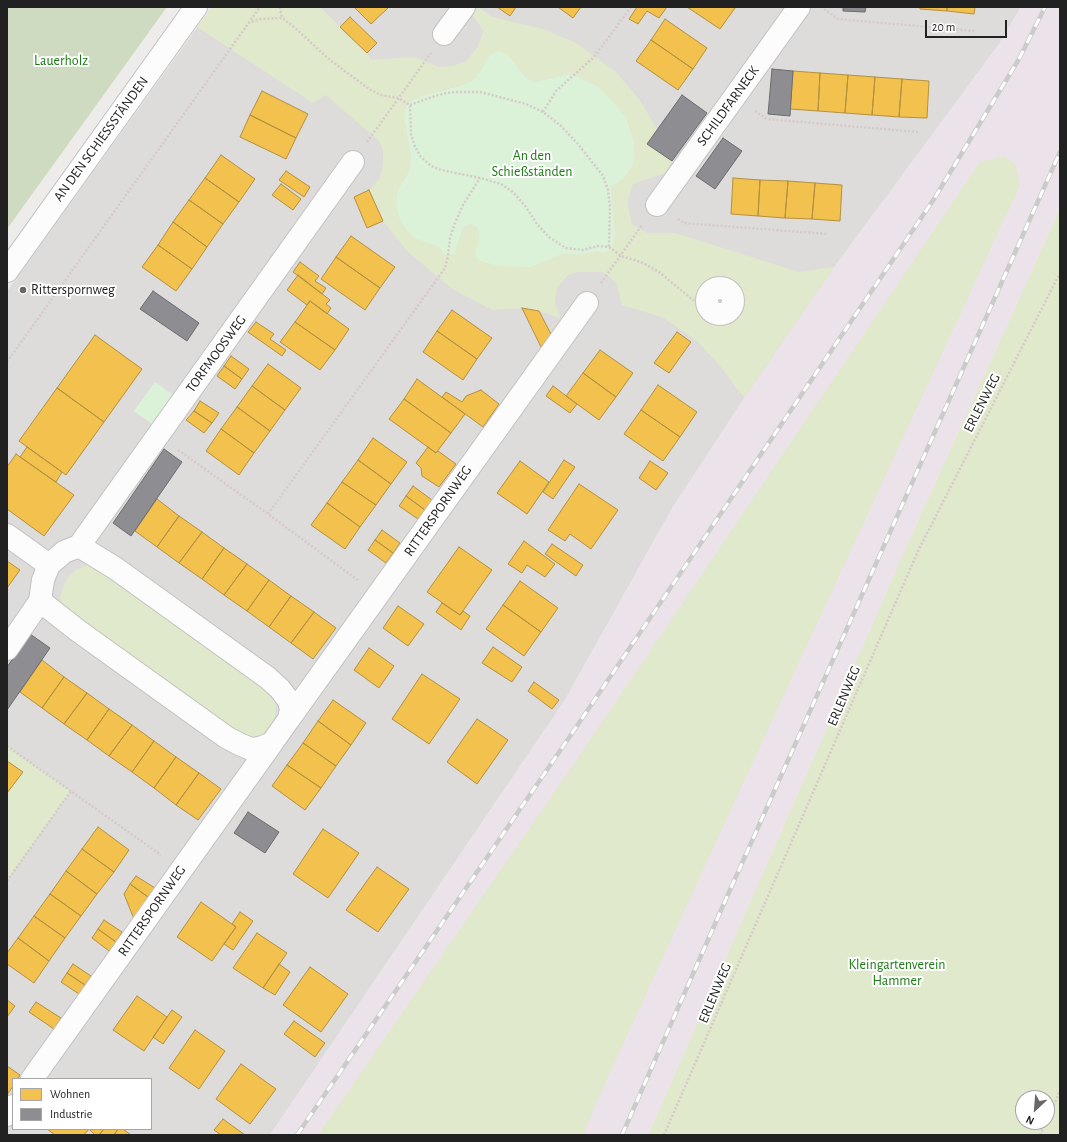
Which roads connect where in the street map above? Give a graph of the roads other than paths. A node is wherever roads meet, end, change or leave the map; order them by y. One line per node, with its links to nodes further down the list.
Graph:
1 (196, 7): 7 (street, AN DEN SCHIESSSTÄNDEN)
2 (464, 7): 4 (street)
3 (798, 7): 6 (street, SCHILDFARNECK)
4 (444, 34)
5 (353, 162): 10 (street, TORFMOOSWEG)
6 (657, 205)
7 (7, 271)
8 (587, 303): 14 (street, RITTERSPORNWEG)
9 (7, 535): 11 (street)
10 (79, 546): 11 (street); 14 (street)
11 (49, 565): 12 (street)
12 (40, 601): 13 (street); 15 (street)
13 (7, 648)
14 (289, 719): 15 (street, RITTERSPORNWEG)
15 (272, 742): 16 (street, RITTERSPORNWEG)
16 (33, 1078)

